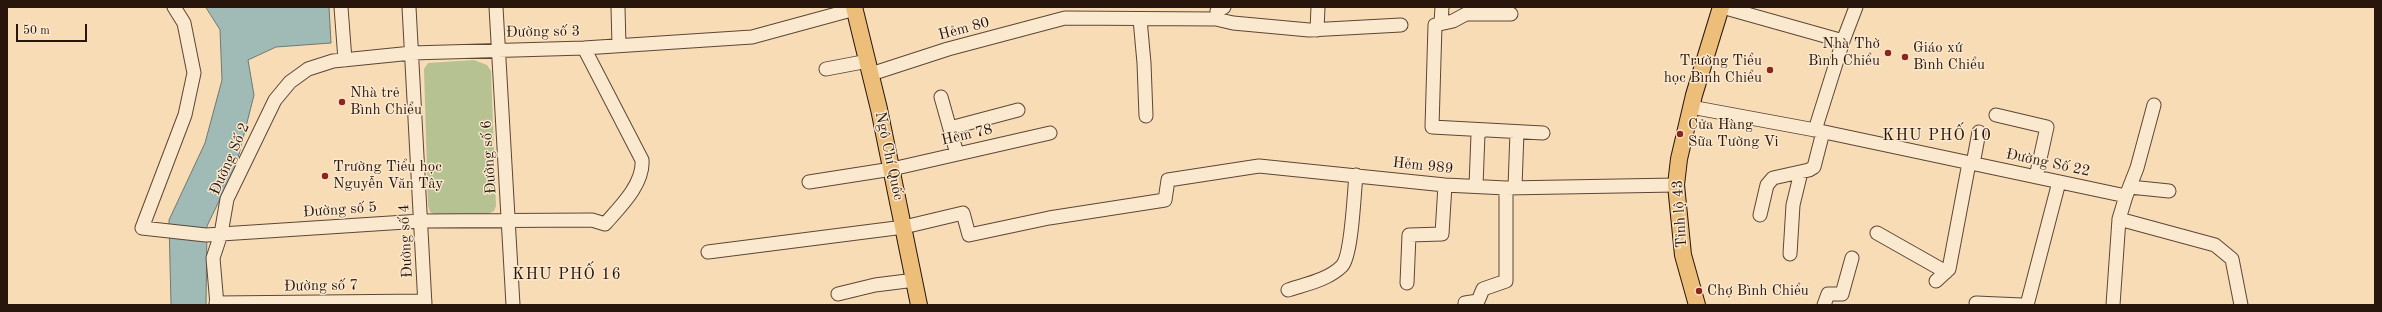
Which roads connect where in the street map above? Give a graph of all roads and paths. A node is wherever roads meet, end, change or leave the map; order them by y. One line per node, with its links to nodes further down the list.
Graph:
1 (174, 7): 58 (street, Đường số 5)
2 (341, 7): 22 (street)
3 (409, 7): 21 (street, Đường số 4)
4 (496, 7): 20 (street, Đường số 6)
5 (618, 7): 18 (street)
6 (1318, 7): 16 (street)
7 (1442, 7): 14 (street)
8 (1721, 7): 17 (street); 27 (main road, Tỉnh lộ 43)
9 (1856, 7): 17 (street)
10 (855, 8): 18 (street, Đường số 3); 23 (main road, Ngô Chí Quốc)
11 (1218, 11): 13 (street, Hẻm 80); 16 (street, Hẻm 80)
12 (1510, 14): 14 (street)
13 (1140, 19): 23 (street, Hẻm 80); 30 (street)
14 (1441, 23): 32 (street)
15 (1401, 25): 16 (street, Hẻm 80)
16 (1316, 30)
17 (1843, 41): 33 (street)
18 (619, 46): 19 (street, Đường số 3)
19 (584, 48): 20 (street, Đường số 3); 53 (street, Đường số 5)
20 (497, 49): 21 (street, Đường số 3); 53 (street, Đường số 6)
21 (412, 53): 22 (street, Đường số 3); 55 (street, Đường số 4)
22 (339, 61): 58 (street, Đường Số 2)
23 (869, 67): 24 (street, Hẻm 80); 40 (main road, Ngô Chí Quốc)
24 (826, 69)
25 (941, 97): 31 (street)
26 (2154, 105): 51 (street)
27 (1691, 108): 33 (street, Đường Số 22); 47 (main road, Tỉnh lộ 43)
28 (1018, 110): 31 (street)
29 (1996, 115): 43 (street)
30 (1146, 116)
31 (950, 128): 38 (street)
32 (1482, 131): 34 (street); 48 (street)
33 (1819, 131): 39 (street, Đường Số 22); 41 (street)
34 (1516, 132): 37 (street); 49 (street)
35 (1979, 132): 39 (street)
36 (1050, 133): 38 (street, Hẻm 78)
37 (1543, 133)
38 (957, 154): 40 (street, Hẻm 78)
39 (1971, 163): 43 (street, Đường Số 22); 57 (street)
40 (892, 169): 44 (street, Hẻm 78); 56 (main road, Ngô Chí Quốc)
41 (1802, 172): 52 (street); 60 (street)
42 (1356, 175): 46 (street, Hẻm 989); 56 (street, Hẻm 989); 64 (street)
43 (2036, 177): 45 (street, Đường Số 22)
44 (809, 182)
45 (2059, 182): 51 (street, Đường Số 22); 75 (street)
46 (1445, 185): 48 (street, Hẻm 989); 63 (street)
47 (1676, 185): 49 (street, Hẻm 989); 72 (main road, Tỉnh lộ 43)
48 (1476, 186): 49 (street, Hẻm 989)
49 (1510, 188): 71 (street)
50 (2169, 191): 51 (street, Đường Số 22)
51 (2128, 192): 54 (street)
52 (1760, 215)
53 (509, 219): 55 (street, Đường số 5); 69 (street, Đường số 6)
54 (2119, 219): 76 (street); 77 (street)
55 (421, 221): 58 (street, Đường số 5); 66 (street, Đường số 4)
56 (904, 227): 59 (street); 62 (main road, Ngô Chí Quốc)
57 (1877, 233)
58 (221, 234): 68 (street, Đường Số 2)
59 (708, 252)
60 (1790, 254)
61 (1852, 258): 73 (street)
62 (915, 280): 65 (street); 70 (main road, Ngô Chí Quốc)
63 (1407, 283)
64 (1288, 290)
65 (838, 294)
66 (425, 303): 68 (street, Đường số 7)
67 (1976, 303): 74 (street)
68 (216, 304)
69 (513, 305)
70 (919, 305)
71 (1465, 305)
72 (1697, 305)
73 (1824, 305)
74 (2022, 305)
75 (2027, 305)
76 (2113, 305)
77 (2241, 305)

